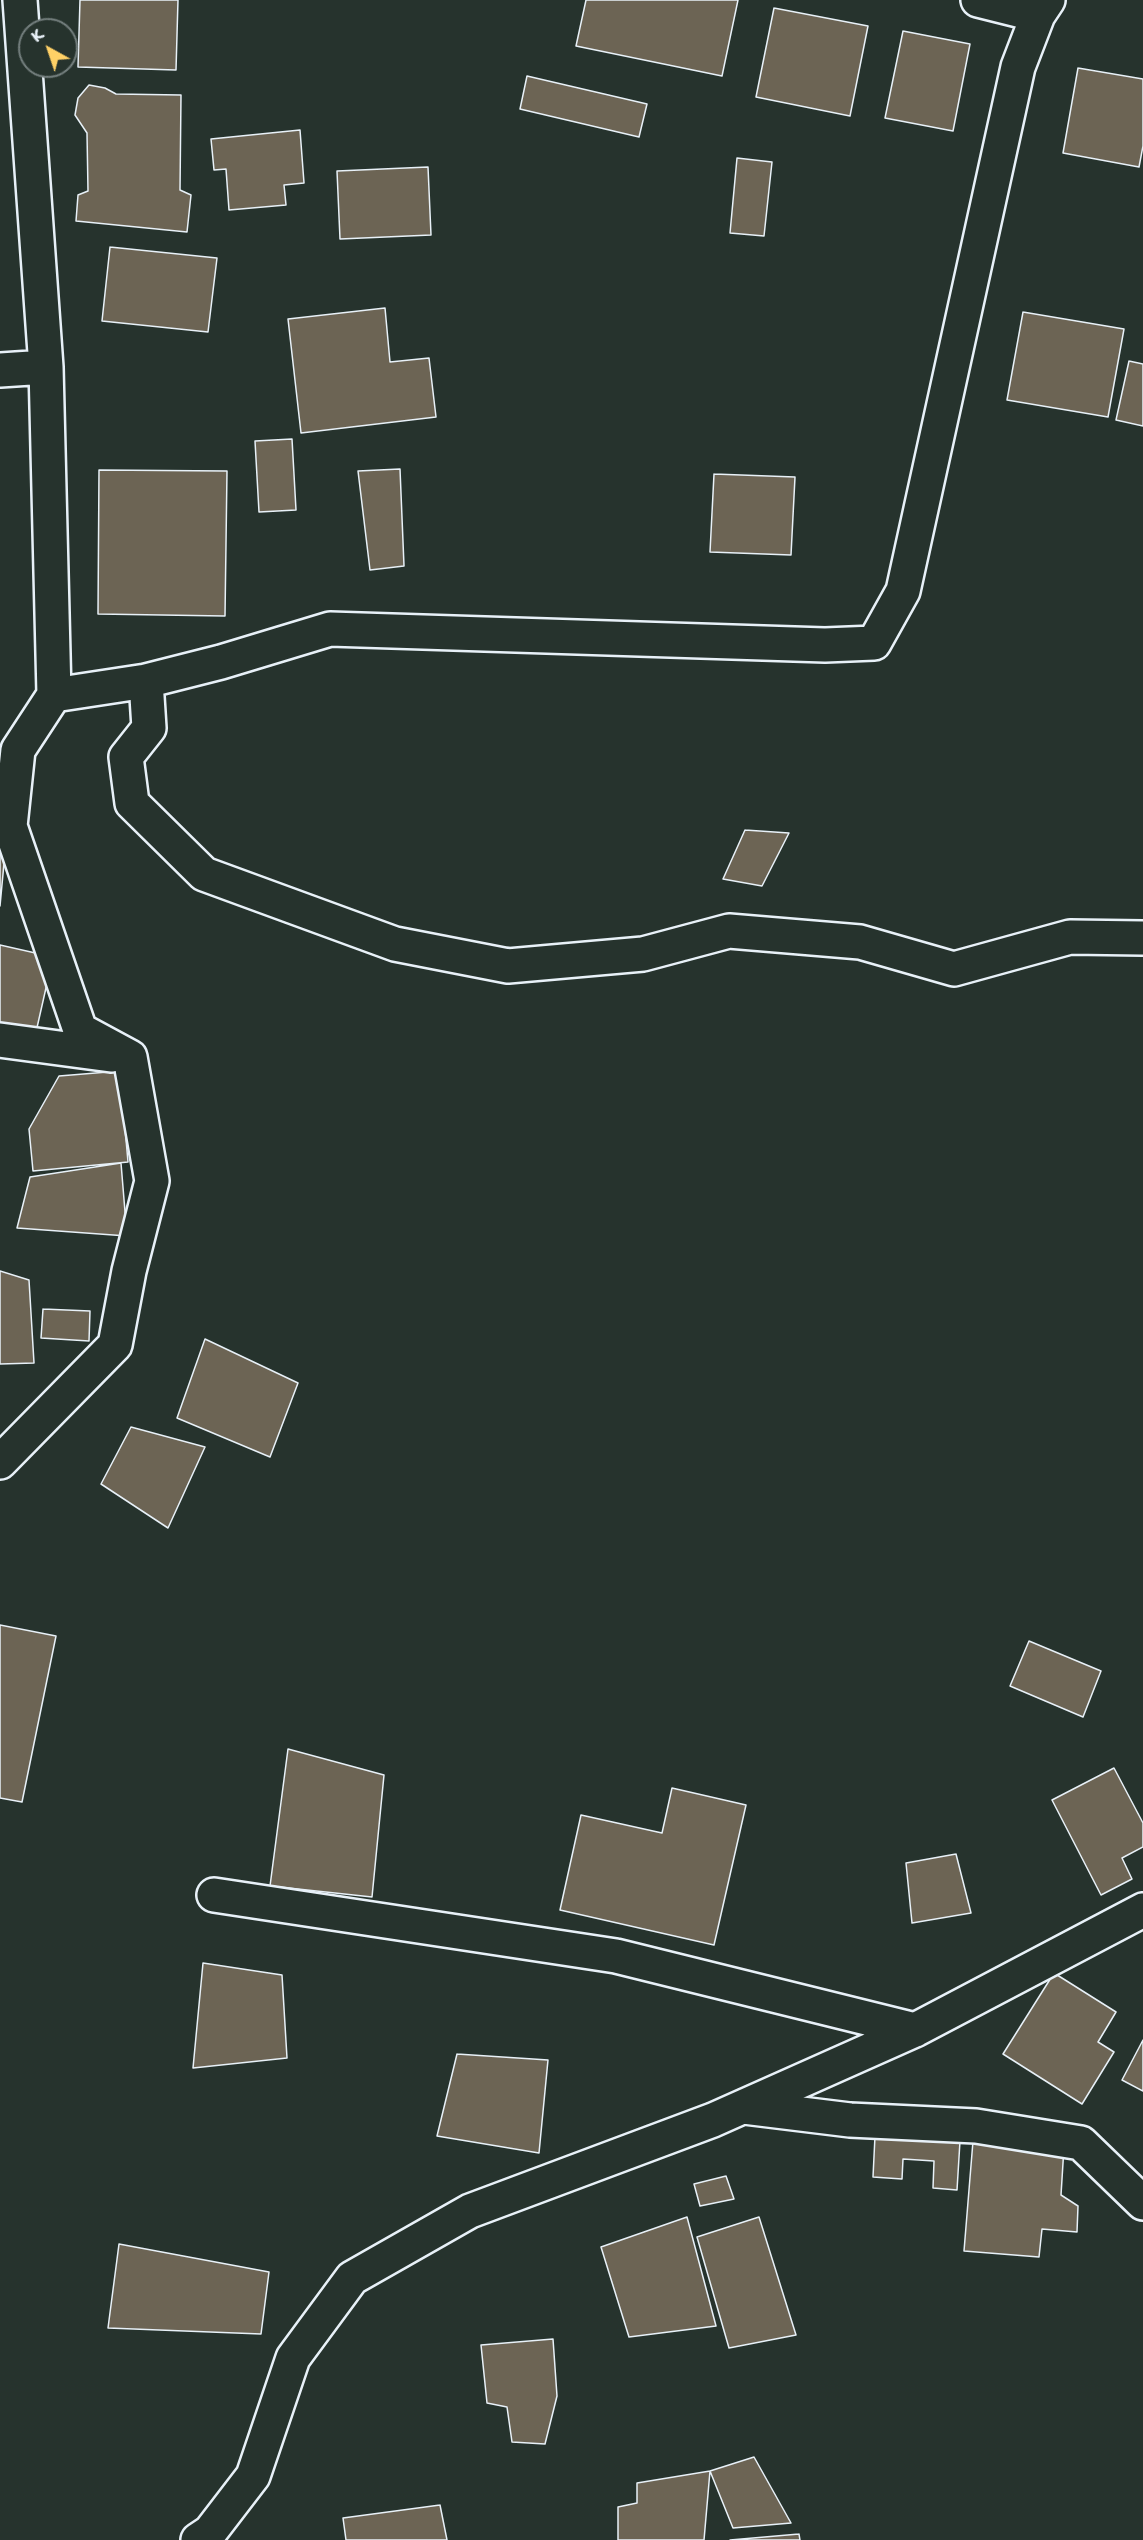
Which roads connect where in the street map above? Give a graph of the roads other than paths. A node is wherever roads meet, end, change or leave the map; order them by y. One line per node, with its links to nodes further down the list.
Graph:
1 (21, 0): 4 (street)
2 (978, 0): 3 (street)
3 (1043, 8): 6 (street)
4 (46, 367): 5 (street); 7 (street)
5 (0, 370)
6 (146, 681): 7 (street); 8 (street)
7 (54, 695): 10 (street)
8 (1143, 938)
9 (0, 1040): 10 (street)
10 (130, 1057): 11 (street)
11 (0, 1462)
12 (214, 1894): 14 (street)
13 (1143, 1910): 14 (street)
14 (915, 2030): 15 (street)
15 (742, 2107): 16 (street); 17 (street)
16 (1143, 2203)
17 (209, 2537)

